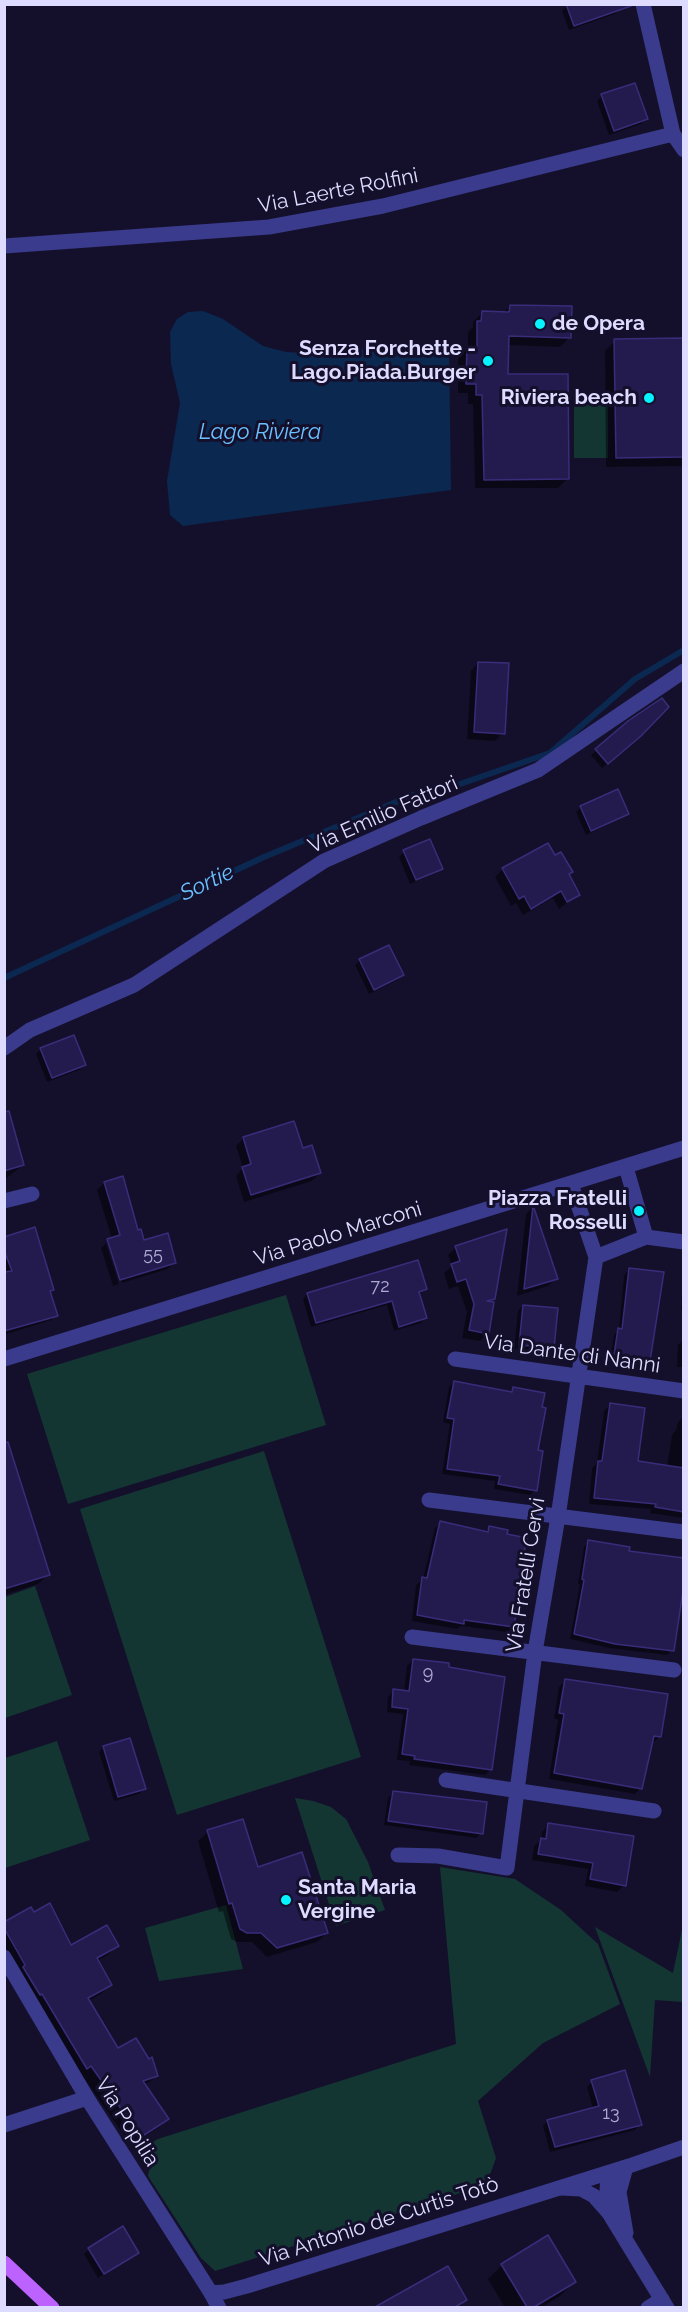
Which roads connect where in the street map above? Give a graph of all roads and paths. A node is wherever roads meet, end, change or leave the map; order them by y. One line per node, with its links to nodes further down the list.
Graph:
1 (643, 4): 2 (street)
2 (673, 134): 3 (street); 4 (street, Via Laerte Rolfini)
3 (684, 150)
4 (4, 246)
5 (684, 671): 6 (street, Via Emilio Fattori)
6 (4, 1048)
7 (684, 1149): 8 (street, Via Paolo Marconi)
8 (626, 1167): 9 (street, Via Paolo Marconi); 12 (street)
9 (571, 1184): 14 (street, Via Fratelli Cervi); 15 (street, Via Paolo Marconi)
10 (32, 1194): 11 (street)
11 (4, 1201)
12 (646, 1237): 13 (street); 14 (street)
13 (684, 1242)
14 (596, 1257): 17 (street, Via Fratelli Cervi)
15 (4, 1359)
16 (455, 1359): 17 (street, Via Dante di Nanni)
17 (577, 1376): 18 (street, Via Dante di Nanni); 20 (street, Via Fratelli Cervi)
18 (684, 1391)
19 (429, 1500): 20 (street)
20 (558, 1517): 21 (street); 23 (street, Via Fratelli Cervi)
21 (684, 1532)
22 (412, 1637): 23 (street)
23 (535, 1652): 24 (street); 26 (street, Via Fratelli Cervi)
24 (674, 1670)
25 (446, 1780): 26 (street)
26 (518, 1789): 27 (street); 28 (street, Via Fratelli Cervi)
27 (654, 1811)
28 (398, 1855)
29 (4, 1957): 30 (street, Via Popilia)
30 (87, 2098): 31 (street); 39 (street, Via Popilia)
31 (4, 2125)
32 (684, 2147): 33 (street, Via Antonio de Curtis Totò)
33 (626, 2167): 34 (street, Via Antonio de Curtis Totò); 37 (street)
34 (608, 2173): 35 (street, Via Antonio de Curtis Totò); 36 (street)
35 (560, 2187): 36 (street); 39 (street, Via Antonio de Curtis Totò)
36 (609, 2213): 37 (street)
37 (629, 2244): 40 (street)
38 (4, 2264): 41 (main road); 42 (main road)
39 (211, 2293): 43 (street, Via Popilia)
40 (665, 2303): 44 (street)
41 (38, 2307)
42 (52, 2307)
43 (219, 2307)
44 (648, 2307)

